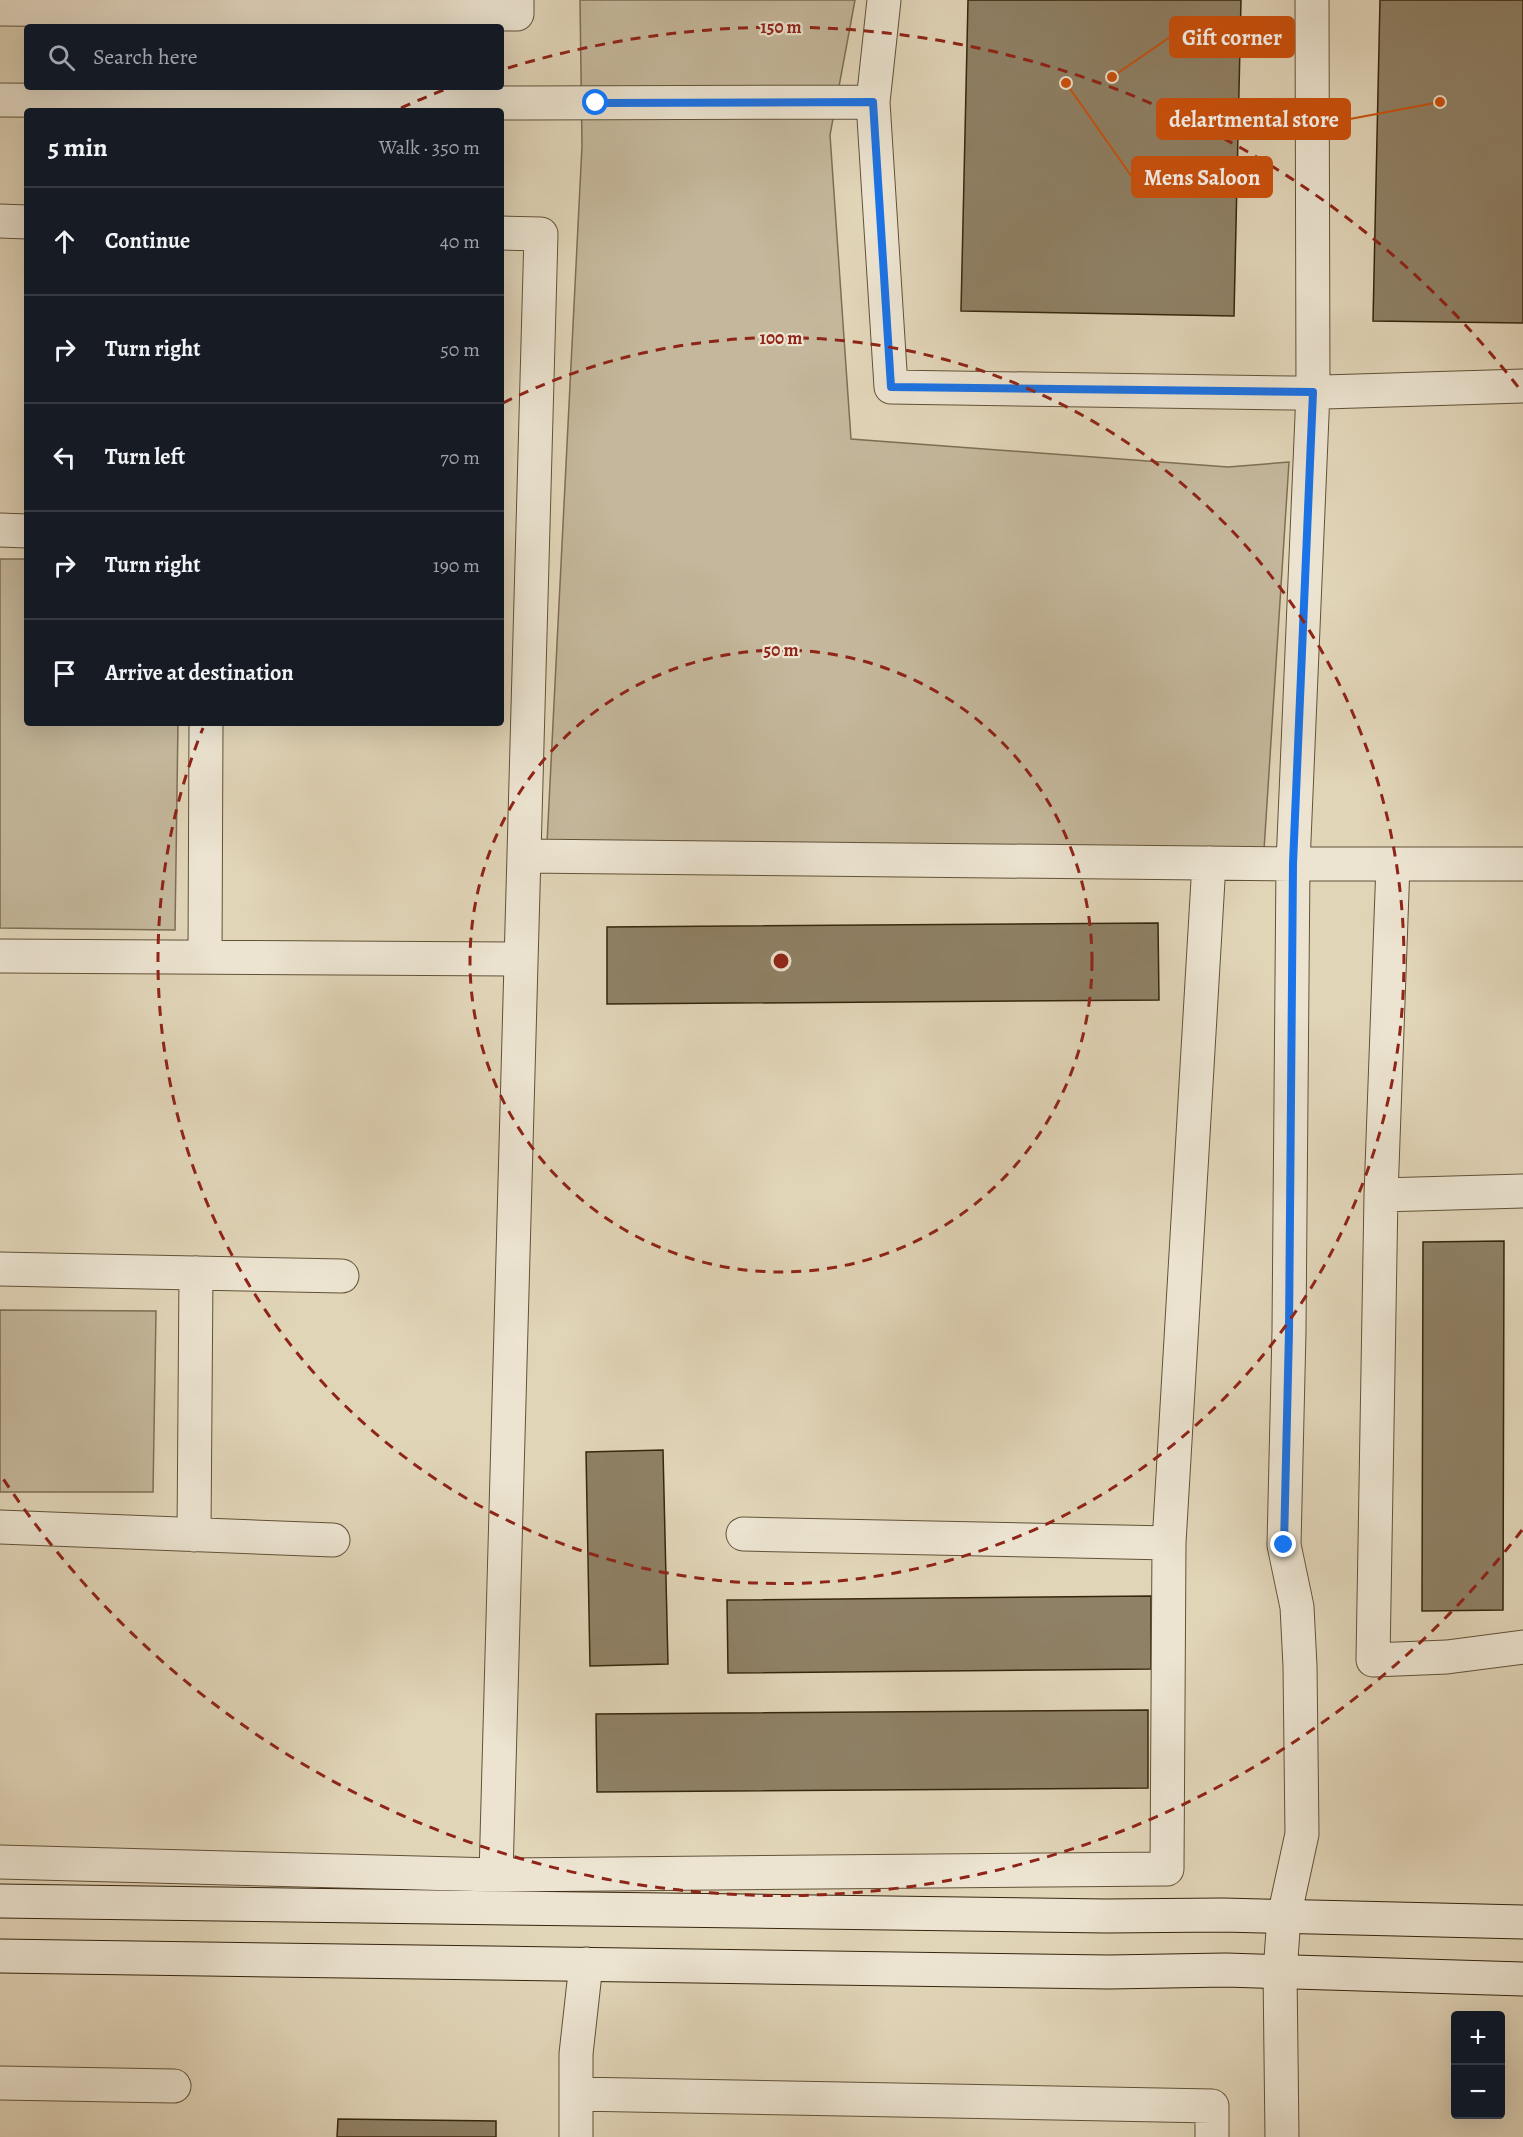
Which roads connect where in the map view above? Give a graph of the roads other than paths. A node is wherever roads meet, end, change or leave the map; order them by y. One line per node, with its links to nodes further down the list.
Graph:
1 (518, 0): 4 (street)
2 (884, 0): 6 (street)
3 (1312, 0): 11 (street)
4 (0, 9)
5 (0, 100): 6 (street)
6 (873, 102): 11 (street)
7 (0, 221): 8 (street)
8 (24, 222)
9 (504, 233): 15 (street)
10 (1523, 386): 11 (street)
11 (1313, 392): 17 (street)
12 (0, 530): 13 (street)
13 (24, 531)
14 (206, 726): 21 (street)
15 (524, 856): 16 (street); 22 (street)
16 (1209, 863): 17 (street); 32 (street)
17 (1293, 864): 18 (street); 37 (street)
18 (1393, 864): 19 (street); 24 (street)
19 (1523, 864)
20 (0, 956): 21 (street)
21 (204, 957): 22 (street)
22 (521, 959): 35 (street)
23 (1523, 1191): 24 (street)
24 (1381, 1195): 33 (street)
25 (0, 1269): 26 (street)
26 (196, 1273): 27 (street); 29 (street)
27 (342, 1276)
28 (0, 1527): 29 (street)
29 (194, 1534): 31 (street)
30 (743, 1534): 32 (street)
31 (333, 1540)
32 (1169, 1543): 35 (street)
33 (1523, 1647)
34 (0, 1862): 35 (street)
35 (496, 1875)
36 (0, 1901): 37 (street)
37 (1284, 1917): 38 (street); 41 (street)
38 (1523, 1923)
39 (0, 1956): 40 (street)
40 (586, 1964): 41 (street); 45 (street)
41 (1280, 1972): 42 (street); 48 (street)
42 (1523, 1979)
43 (0, 2083): 44 (street)
44 (174, 2086)
45 (576, 2094): 46 (street); 47 (street)
46 (576, 2137)
47 (1212, 2137)
48 (1282, 2137)

